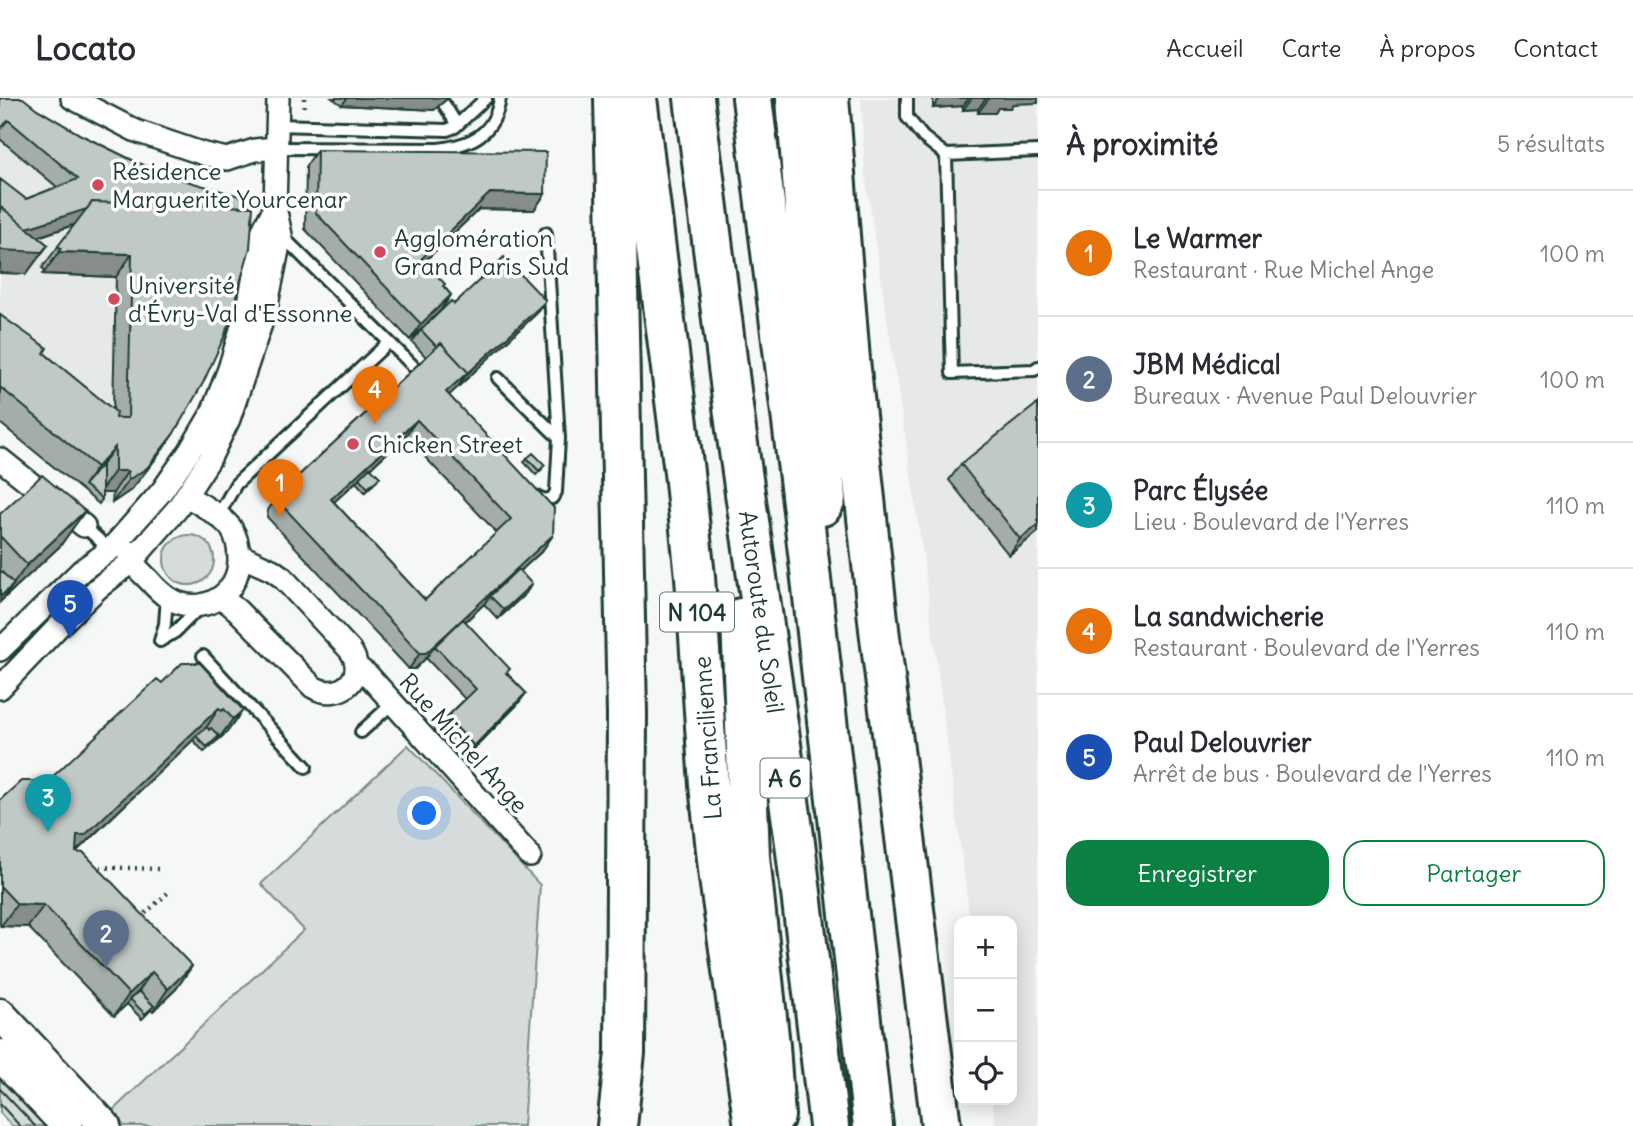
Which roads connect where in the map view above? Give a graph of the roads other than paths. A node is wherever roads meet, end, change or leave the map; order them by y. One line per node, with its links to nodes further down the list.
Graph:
1 (72, 98): 15 (street)
2 (278, 98): 13 (street)
3 (486, 98): 14 (lane)
4 (500, 98): 15 (lane)
5 (614, 98): 48 (highway)
6 (637, 98): 54 (highway, La Francilienne / N 104)
7 (694, 98): 25 (highway, Autoroute du Soleil / A 6)
8 (752, 98): 32 (highway, Autoroute du Soleil / A 6)
9 (796, 98): 32 (highway)
10 (830, 98): 46 (highway)
11 (907, 98): 17 (lane)
12 (444, 104): 14 (lane)
13 (277, 125): 14 (lane); 15 (street)
14 (455, 127)
15 (275, 148): 18 (street)
16 (1038, 152): 17 (lane)
17 (946, 155): 22 (lane)
18 (275, 207): 20 (street); 29 (street)
19 (546, 233): 26 (lane)
20 (281, 235): 21 (lane); 29 (street)
21 (389, 342): 23 (lane); 30 (lane)
22 (1038, 367)
23 (417, 370)
24 (498, 378): 26 (lane)
25 (736, 430): 55 (highway); 56 (highway, Autoroute du Soleil / A 6)
26 (559, 438): 28 (lane)
27 (0, 459): 31 (street)
28 (528, 488)
29 (173, 500): 30 (street); 33 (street); 35 (street)
30 (218, 516): 34 (street)
31 (84, 526): 33 (lane)
32 (806, 535): 57 (highway, Autoroute du Soleil / A 6)
33 (110, 550): 38 (street)
34 (239, 555): 37 (street); 40 (street, Rue Michel Ange)
35 (131, 562): 36 (street); 41 (street)
36 (167, 597): 37 (street); 37 (lane)
37 (212, 601): 40 (street)
38 (0, 650)
39 (203, 656): 44 (lane)
40 (357, 667): 42 (street, Rue Michel Ange)
41 (0, 688)
42 (393, 703): 43 (lane); 45 (street, Rue Michel Ange)
43 (361, 732)
44 (306, 767)
45 (530, 856)
46 (912, 899): 58 (highway); 59 (highway)
47 (0, 1014): 51 (main road)
48 (625, 1052): 52 (highway); 53 (highway)
49 (0, 1055): 50 (main road)
50 (67, 1126)
51 (105, 1126)
52 (617, 1126)
53 (633, 1126)
54 (754, 1126)
55 (776, 1126)
56 (829, 1126)
57 (873, 1126)
58 (941, 1126)
59 (951, 1126)

